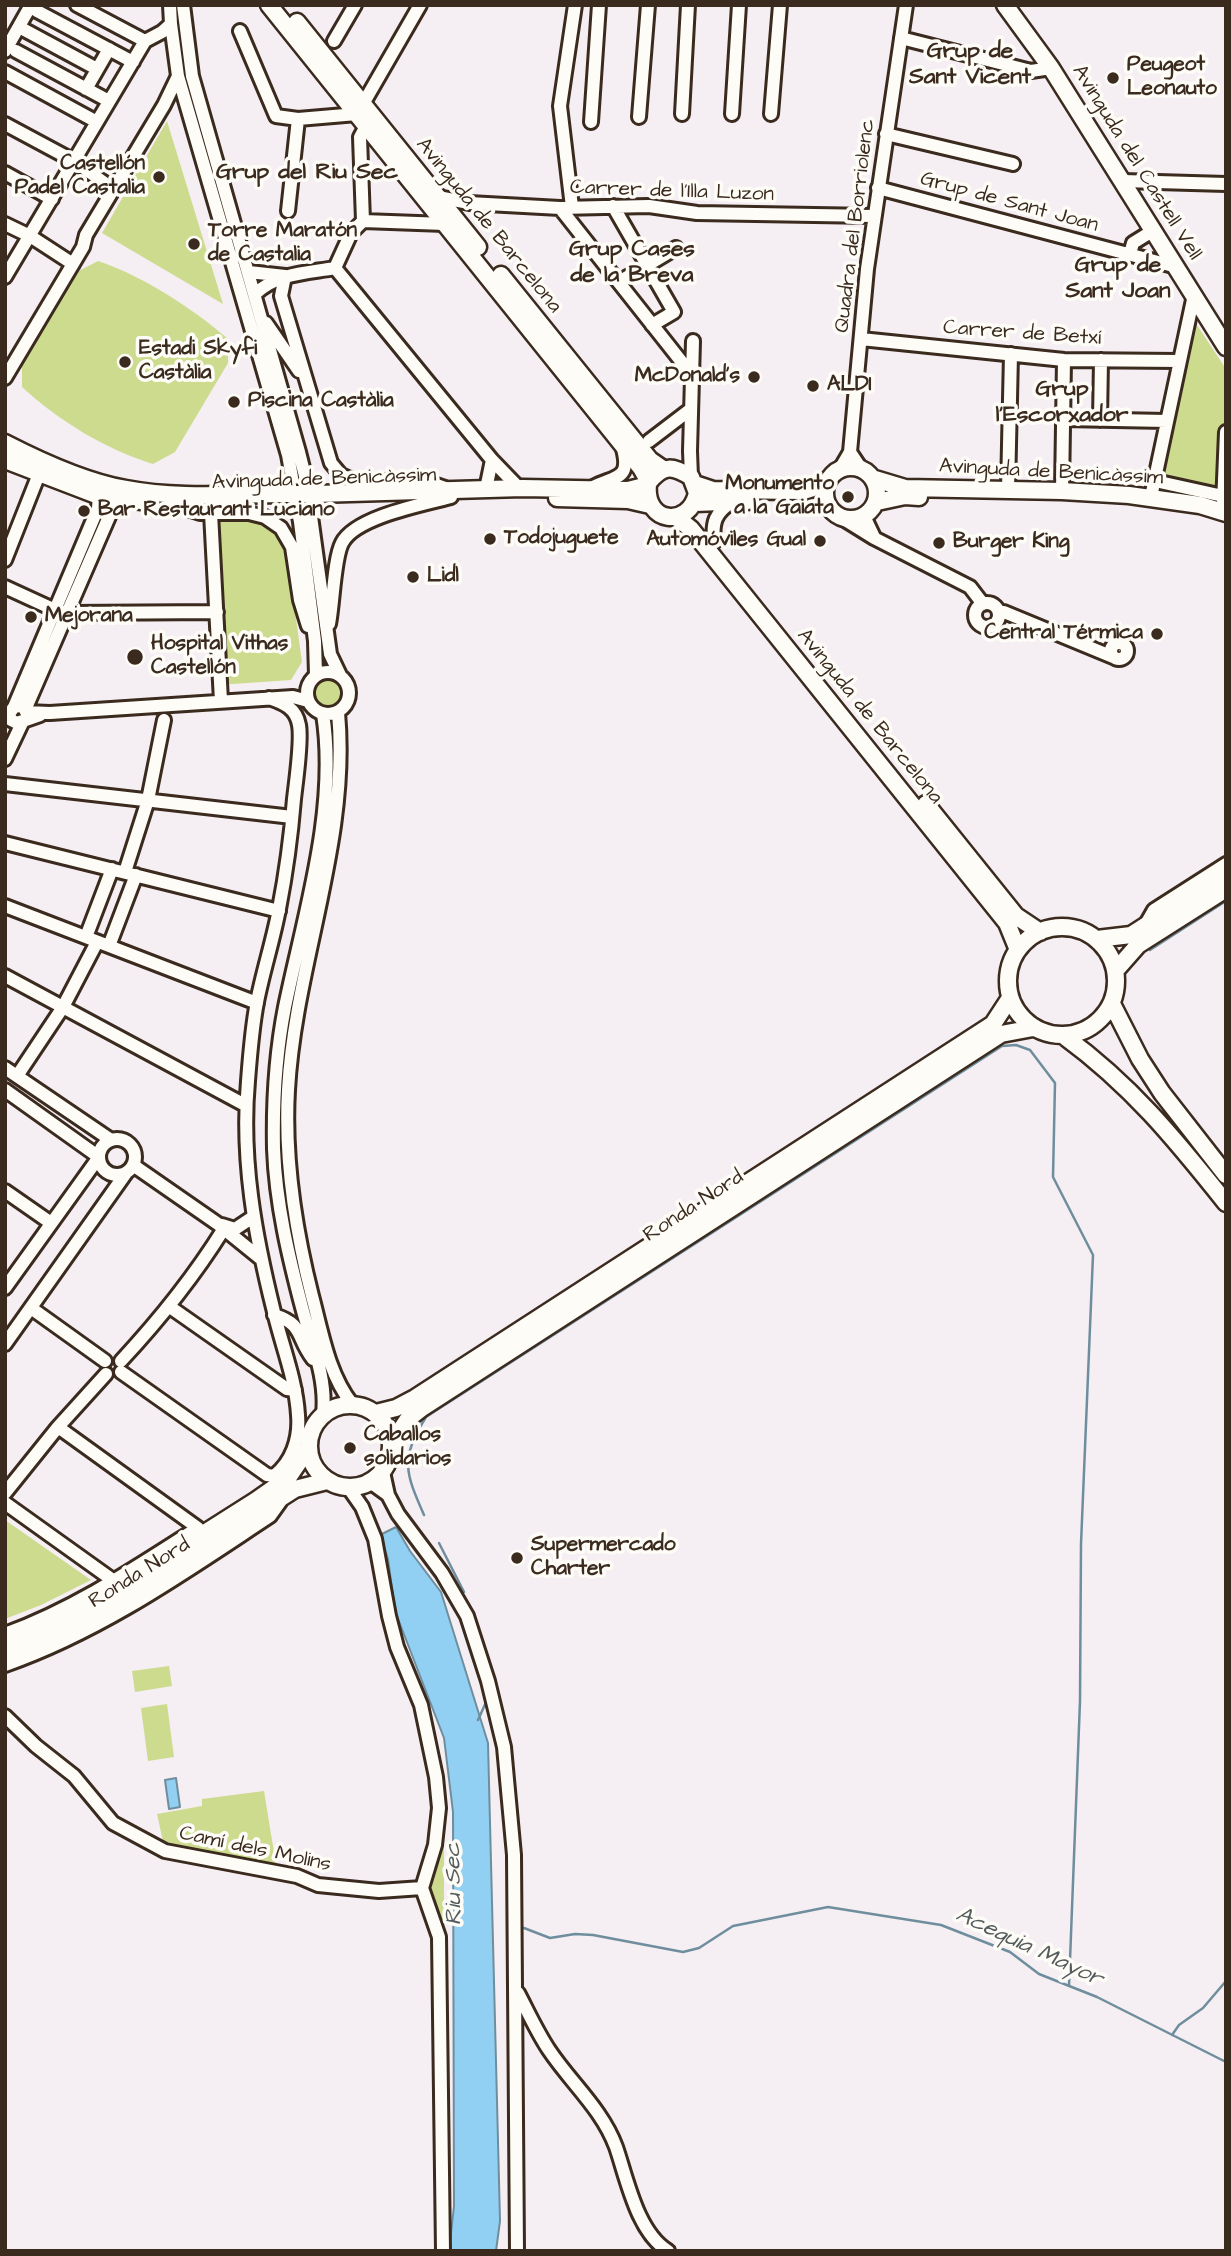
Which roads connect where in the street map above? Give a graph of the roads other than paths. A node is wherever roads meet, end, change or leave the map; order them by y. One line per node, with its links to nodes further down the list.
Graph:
1 (77, 5): 21 (street)
2 (170, 5): 17 (street)
3 (183, 5): 70 (street)
4 (269, 5): 38 (main road, Avinguda de Barcelona)
5 (283, 5): 38 (main road, Avinguda de Barcelona)
6 (355, 5): 22 (street)
7 (420, 5): 38 (street)
8 (575, 5): 56 (street)
9 (599, 5): 42 (street)
10 (648, 5): 39 (street)
11 (688, 5): 35 (street)
12 (738, 5): 36 (street)
13 (780, 5): 37 (street)
14 (906, 5): 20 (street, Quadra del Borriolenc)
15 (1008, 6): 27 (main road, Avinguda del Castell Vell)
16 (34, 8): 18 (street); 23 (street)
17 (171, 24): 21 (street); 24 (street)
18 (19, 27): 25 (street); 28 (street)
19 (240, 31): 40 (street)
20 (901, 38): 27 (street); 44 (street, Quadra del Borriolenc)
21 (149, 39): 24 (street); 26 (street)
22 (334, 41)
23 (109, 49): 26 (street); 28 (street)
24 (173, 50): 30 (street)
25 (11, 51): 31 (street)
26 (133, 62): 32 (street)
27 (1051, 68): 48 (main road, Avinguda del Castell Vell)
28 (97, 69): 31 (street)
29 (5, 72): 41 (street)
30 (178, 76): 33 (street); 34 (street)
31 (86, 89): 32 (street)
32 (109, 101): 41 (street)
33 (164, 105): 34 (street); 51 (street)
34 (188, 110): 137 (street)
35 (682, 114)
36 (732, 114)
37 (771, 114)
38 (362, 115): 40 (street); 52 (main road, Avinguda de Barcelona); 59 (street); 60 (main road, Avinguda de Barcelona)
39 (639, 117)
40 (298, 119): 57 (street)
41 (97, 122): 45 (street)
42 (591, 122)
43 (5, 124): 45 (street)
44 (886, 134): 46 (street); 50 (street, Quadra del Borriolenc)
45 (74, 161): 51 (street); 53 (street)
46 (1013, 164)
47 (5, 173): 53 (street)
48 (1123, 181): 49 (street); 62 (main road, Avinguda del Castell Vell)
49 (1226, 184)
50 (878, 188): 58 (street, Quadra del Borriolenc); 65 (street, Grup de Sant Joan)
51 (113, 189): 66 (street)
52 (438, 197): 54 (street, Carrer de l'Illa Luzon); 60 (main road, Avinguda de Barcelona)
53 (52, 199): 63 (street)
54 (469, 203): 56 (street, Carrer de l'Illa Luzon); 60 (street)
55 (613, 206): 56 (street, Carrer de l'Illa Luzon); 58 (street, Carrer de l'Illa Luzon); 67 (street)
56 (566, 207): 73 (street)
57 (288, 211)
58 (873, 216): 78 (street, Quadra del Borriolenc)
59 (363, 221): 60 (street); 69 (street)
60 (451, 222): 95 (main road, Avinguda de Barcelona); 101 (main road, Avinguda de Barcelona)
61 (5, 224): 63 (street)
62 (1154, 230): 65 (street); 68 (main road, Avinguda del Castell Vell)
63 (30, 236): 66 (street); 72 (street)
64 (676, 248): 67 (street)
65 (1130, 254): 68 (street, Grup de Sant Joan)
66 (73, 264): 86 (street)
67 (646, 265): 73 (street); 77 (street)
68 (1177, 267): 75 (main road, Avinguda del Castell Vell)
69 (335, 268): 71 (street); 99 (street)
70 (249, 272): 71 (street); 74 (street)
71 (285, 276): 74 (street); 87 (street)
72 (5, 277)
73 (619, 282): 77 (street)
74 (255, 294): 76 (street)
75 (1194, 295): 80 (main road, Avinguda del Castell Vell); 84 (street)
76 (262, 319): 87 (street); 137 (street)
77 (652, 325): 85 (street)
78 (861, 339): 81 (street, Carrer de Betxí); 97 (street, Quadra del Borriolenc)
79 (693, 341): 85 (street)
80 (1226, 347)
81 (1011, 354): 82 (street, Carrer de Betxí); 112 (street)
82 (1064, 360): 83 (street, Carrer de Betxí); 89 (street)
83 (1101, 360): 84 (street, Carrer de Betxí); 90 (street)
84 (1180, 360): 91 (street)
85 (692, 375): 88 (street)
86 (5, 378)
87 (307, 383): 114 (street, Avinguda de Benicàssim)
88 (691, 409): 93 (street); 96 (street)
89 (1063, 419): 90 (street); 113 (street)
90 (1100, 419): 91 (street)
91 (1167, 421): 106 (street)
92 (1226, 432): 125 (street)
93 (649, 441)
94 (5, 443): 117 (main road, Avinguda de Benicàssim)
95 (622, 444): 107 (main road, Avinguda de Barcelona); 110 (street)
96 (690, 451): 101 (street); 105 (street)
97 (850, 452): 100 (street); 102 (street, Quadra del Borriolenc)
98 (5, 460): 103 (main road, Avinguda de Benicàssim)
99 (492, 460): 109 (street); 111 (street)
100 (860, 467): 102 (main road); 104 (main road)
101 (669, 469): 105 (main road); 107 (main road)
102 (840, 469): 108 (main road)
103 (39, 474): 115 (main road, Avinguda de Benicàssim); 131 (street)
104 (875, 479): 112 (main road, Avinguda de Benicàssim); 120 (main road)
105 (693, 480): 108 (main road); 123 (main road)
106 (1155, 481): 116 (street); 125 (street, Avinguda de Benicàssim)
107 (648, 484): 110 (main road, Avinguda de Benicàssim); 122 (main road)
108 (826, 484): 124 (main road)
109 (519, 488): 110 (main road, Avinguda de Benicàssim); 111 (main road, Avinguda de Benicàssim)
110 (591, 488)
111 (486, 489): 114 (main road, Avinguda de Benicàssim)
112 (1008, 490): 113 (main road, Avinguda de Benicàssim)
113 (1062, 491): 116 (main road, Avinguda de Benicàssim)
114 (452, 494): 117 (main road, Avinguda de Benicàssim); 122 (main road, Avinguda de Benicàssim); 137 (street)
115 (99, 496): 118 (main road, Avinguda de Benicàssim); 128 (street)
116 (1151, 498): 125 (main road, Avinguda de Benicàssim)
117 (287, 499): 121 (main road, Avinguda de Benicàssim)
118 (122, 500): 121 (main road, Avinguda de Benicàssim); 128 (street)
119 (733, 501): 123 (main road); 124 (main road); 130 (street)
120 (877, 502): 125 (main road, Avinguda de Benicàssim); 127 (main road)
121 (172, 504): 126 (street)
122 (650, 505): 123 (main road)
123 (687, 510): 130 (main road, Avinguda de Barcelona); 167 (main road, Avinguda de Barcelona)
124 (832, 510): 127 (main road); 129 (street)
125 (1225, 511)
126 (211, 513): 135 (street); 137 (street)
127 (863, 516): 129 (street)
128 (101, 519): 134 (street)
129 (874, 537): 133 (street)
130 (714, 542): 164 (main road, Avinguda de Barcelona)
131 (5, 561)
132 (5, 587): 134 (street)
133 (983, 604): 136 (street); 136 (street)
134 (62, 611): 135 (street); 141 (street)
135 (213, 611): 144 (street)
136 (999, 613): 138 (street)
137 (321, 638): 139 (street); 140 (street)
138 (1112, 652)
139 (340, 675): 140 (street); 146 (street)
140 (312, 681): 142 (street); 145 (street)
141 (31, 690): 147 (street); 148 (street)
142 (293, 697): 143 (street); 145 (street)
143 (270, 698): 144 (street); 150 (street)
144 (222, 701): 147 (street)
145 (315, 707): 146 (street); 150 (street); 197 (street)
146 (338, 712): 201 (street)
147 (50, 713): 148 (street)
148 (15, 716): 151 (street)
149 (164, 720): 153 (street)
150 (299, 725): 154 (street)
151 (5, 760)
152 (5, 784): 153 (street)
153 (148, 800): 154 (street); 158 (street)
154 (292, 817): 162 (street)
155 (5, 843): 157 (street)
156 (1226, 864): 163 (street)
157 (112, 869): 158 (street); 166 (street)
158 (131, 874): 162 (street); 166 (street)
159 (1226, 874): 163 (main road)
160 (1226, 889): 168 (main road)
161 (5, 906): 166 (street)
162 (279, 911): 171 (street)
163 (1144, 927): 165 (main road)
164 (1040, 932): 165 (main road); 167 (main road)
165 (1097, 939): 168 (main road)
166 (97, 942): 171 (street); 173 (street)
167 (1018, 950): 170 (main road)
168 (1116, 970): 172 (main road)
169 (5, 976): 173 (street)
170 (1010, 998): 174 (main road); 202 (main road, Ronda Nord)
171 (257, 1003): 179 (street)
172 (1112, 1004): 175 (main road); 183 (main road)
173 (63, 1007): 177 (street); 179 (street)
174 (1033, 1028): 175 (main road); 205 (main road, Ronda Nord)
175 (1064, 1036): 185 (main road)
176 (5, 1068): 177 (street)
177 (17, 1076): 180 (street)
178 (6, 1092): 181 (street)
179 (246, 1105): 186 (street)
180 (111, 1140): 181 (street); 182 (street)
181 (99, 1157): 182 (street); 187 (street)
182 (129, 1169): 188 (street); 193 (street)
183 (1226, 1175)
184 (5, 1191): 187 (street)
185 (1226, 1203)
186 (253, 1217): 188 (street); 189 (street)
187 (51, 1223): 192 (street)
188 (225, 1228): 189 (street); 190 (street); 194 (street)
189 (257, 1240): 190 (street); 191 (street)
190 (241, 1242): 191 (street)
191 (260, 1258): 195 (street)
192 (5, 1288)
193 (31, 1308): 196 (street); 199 (street)
194 (174, 1310): 198 (street); 200 (street)
195 (274, 1315): 197 (street); 200 (street)
196 (5, 1344)
197 (317, 1364): 203 (street)
198 (121, 1366): 199 (street); 200 (street)
199 (106, 1367): 204 (street)
200 (295, 1391)
201 (352, 1404): 202 (main road); 203 (main road)
202 (376, 1413): 205 (main road)
203 (323, 1414): 206 (main road)
204 (62, 1430): 209 (street); 213 (street)
205 (392, 1443): 208 (main road)
206 (309, 1447): 207 (main road); 211 (main road, Ronda Nord)
207 (327, 1480): 208 (main road); 210 (main road, Ronda Nord)
208 (366, 1482): 220 (street); 221 (street)
209 (5, 1493)
210 (283, 1497): 217 (main road, Ronda Nord); 218 (street, Ronda Nord)
211 (255, 1501): 213 (street, Ronda Nord); 216 (main road, Ronda Nord)
212 (5, 1503): 214 (street)
213 (198, 1528): 214 (street, Ronda Nord)
214 (114, 1580): 215 (street, Ronda Nord)
215 (5, 1634)
216 (5, 1643)
217 (5, 1656)
218 (5, 1665)
219 (5, 1716): 220 (street, Camí dels Molins)
220 (422, 1888): 222 (street)
221 (517, 1990): 223 (street); 224 (street)
222 (443, 2251)
223 (517, 2251)
224 (668, 2251)

